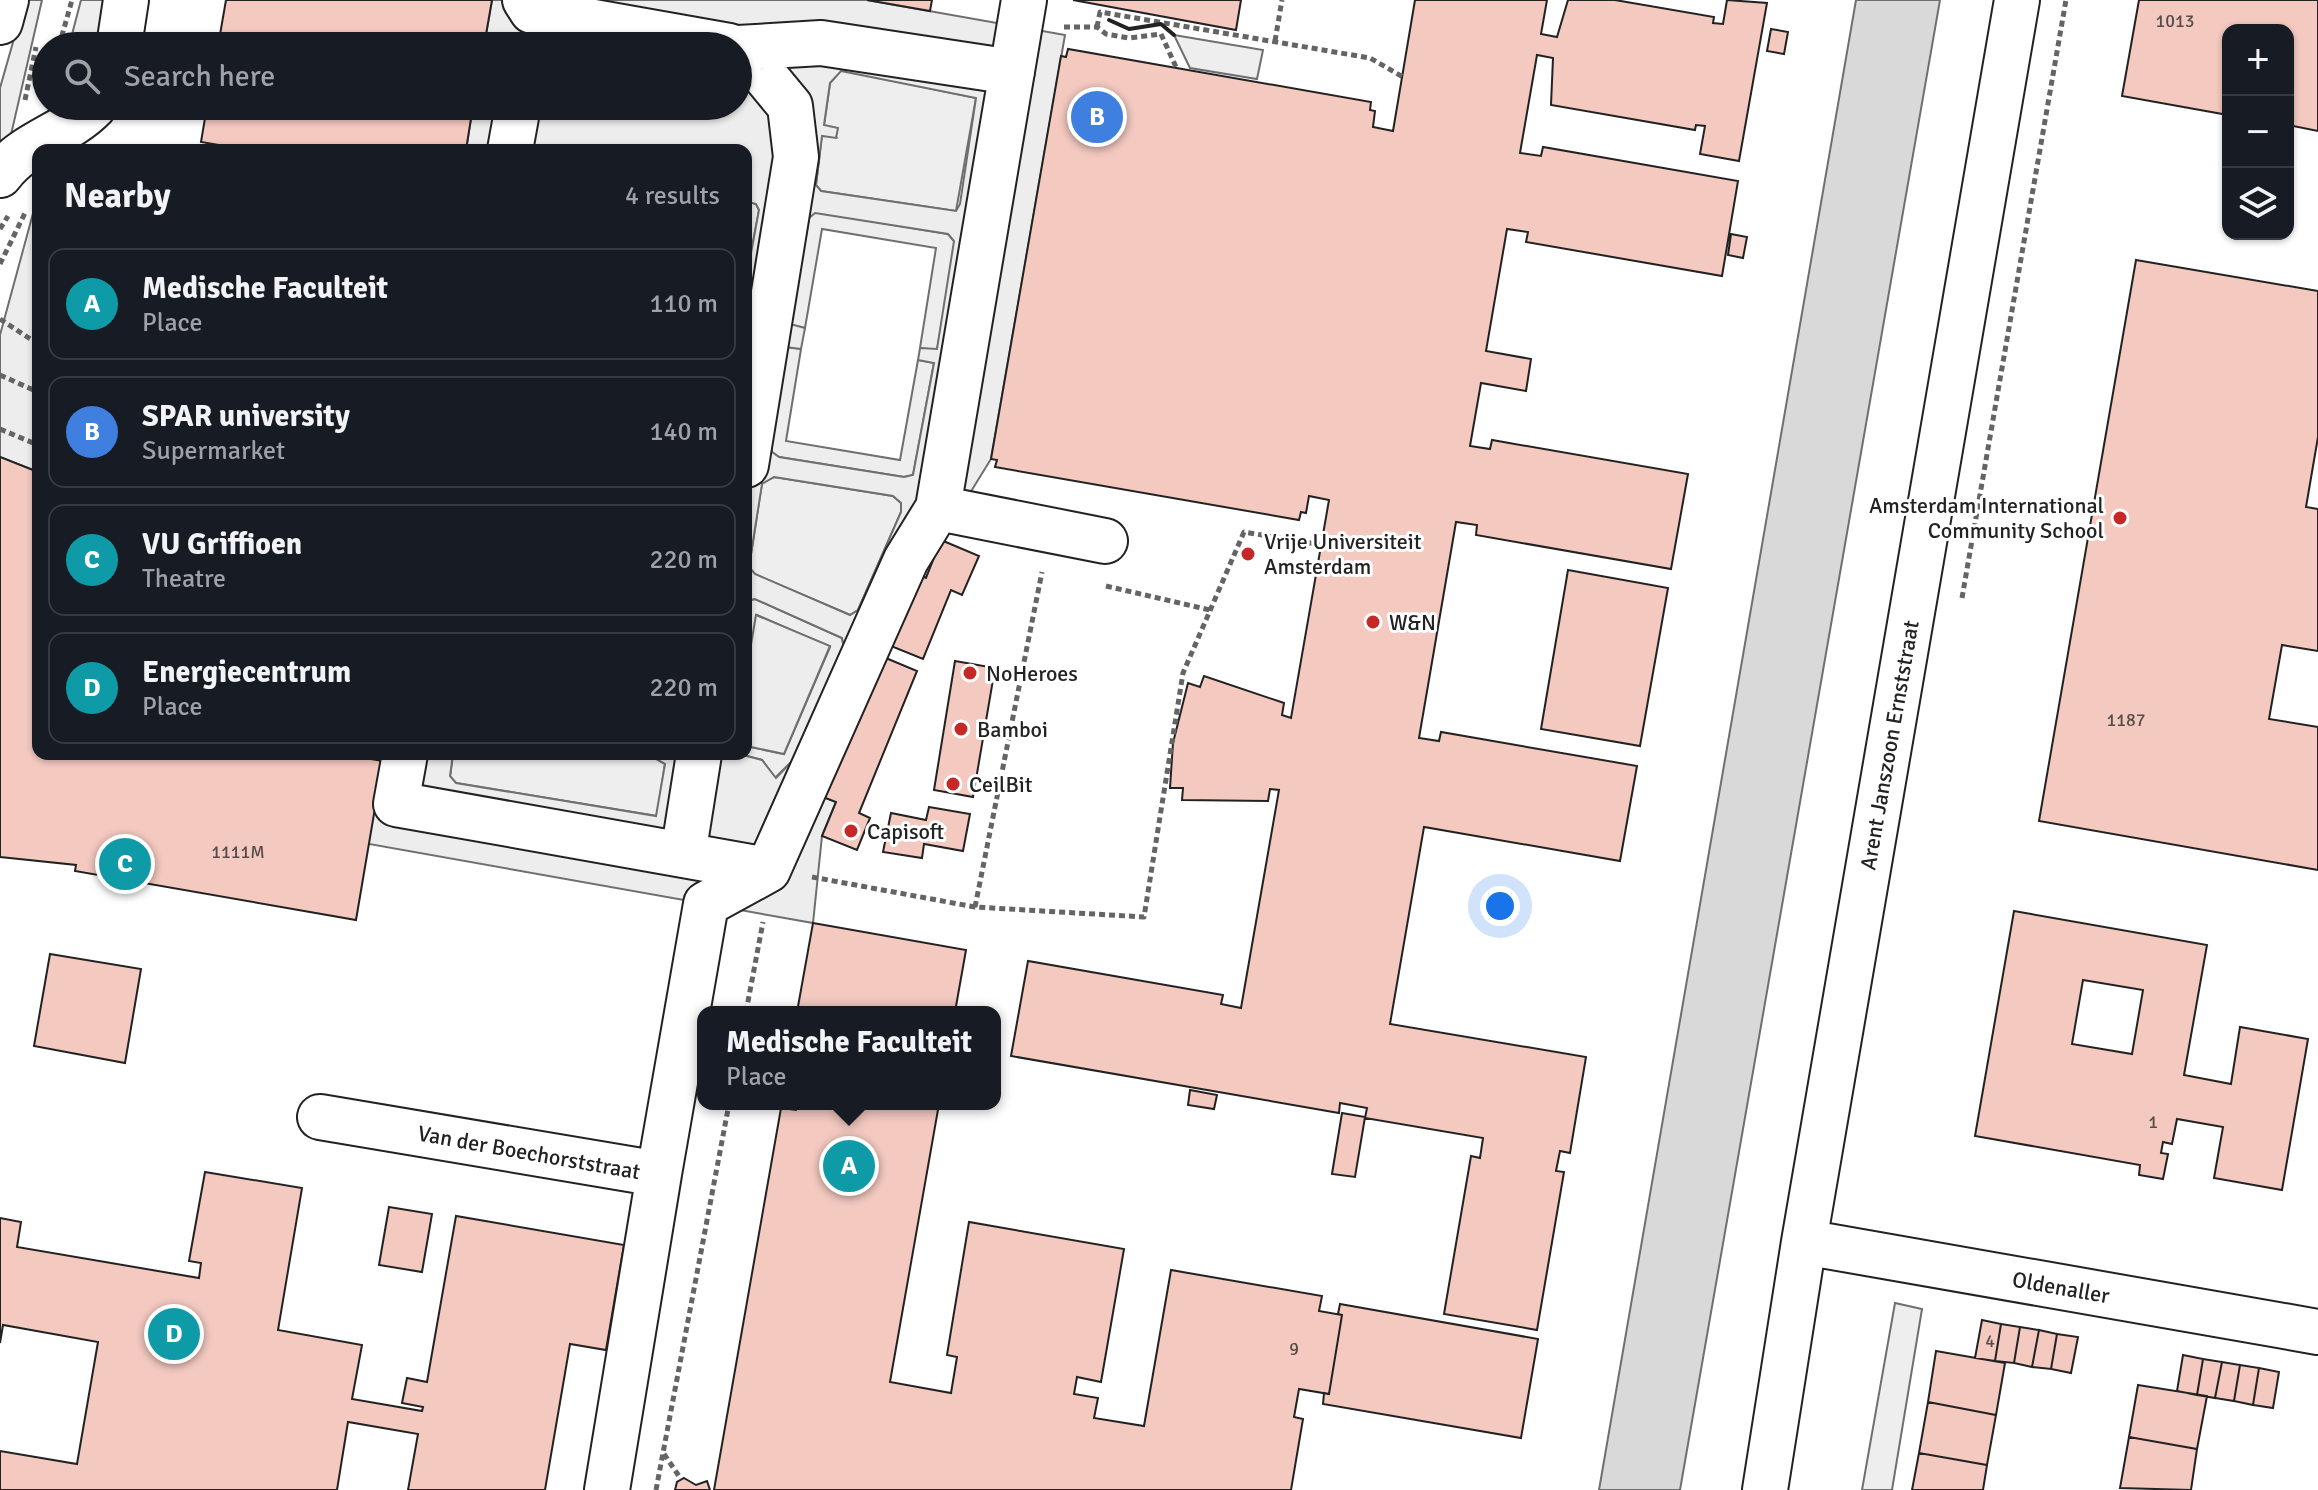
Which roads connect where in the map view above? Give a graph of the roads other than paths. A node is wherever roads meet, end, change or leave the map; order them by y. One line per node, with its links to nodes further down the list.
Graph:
1 (6, 0): 6 (street)
2 (126, 0): 7 (street)
3 (2017, 0): 27 (street, Arent Janszoon Ernststraat)
4 (529, 13): 8 (street)
5 (1021, 14): 11 (street)
6 (0, 22)
7 (121, 32)
8 (645, 32)
9 (752, 46): 11 (street)
10 (752, 64): 18 (street)
11 (1012, 72): 19 (street)
12 (80, 120): 14 (street)
13 (515, 120): 15 (street)
14 (36, 144)
15 (511, 144)
16 (32, 146): 17 (street)
17 (0, 175)
18 (752, 428)
19 (938, 508): 20 (street); 24 (street)
20 (1105, 541)
21 (404, 760): 23 (street)
22 (698, 760): 23 (street)
23 (683, 855): 24 (street)
24 (768, 870): 26 (street)
25 (320, 1117): 26 (street, Van der Boechorststraat)
26 (659, 1174): 29 (street, Van der Boechorststraat)
27 (1804, 1242): 28 (street, Oldenaller); 30 (street, Arent Janszoon Ernststraat)
28 (2318, 1332)
29 (607, 1490)
30 (1765, 1490)

